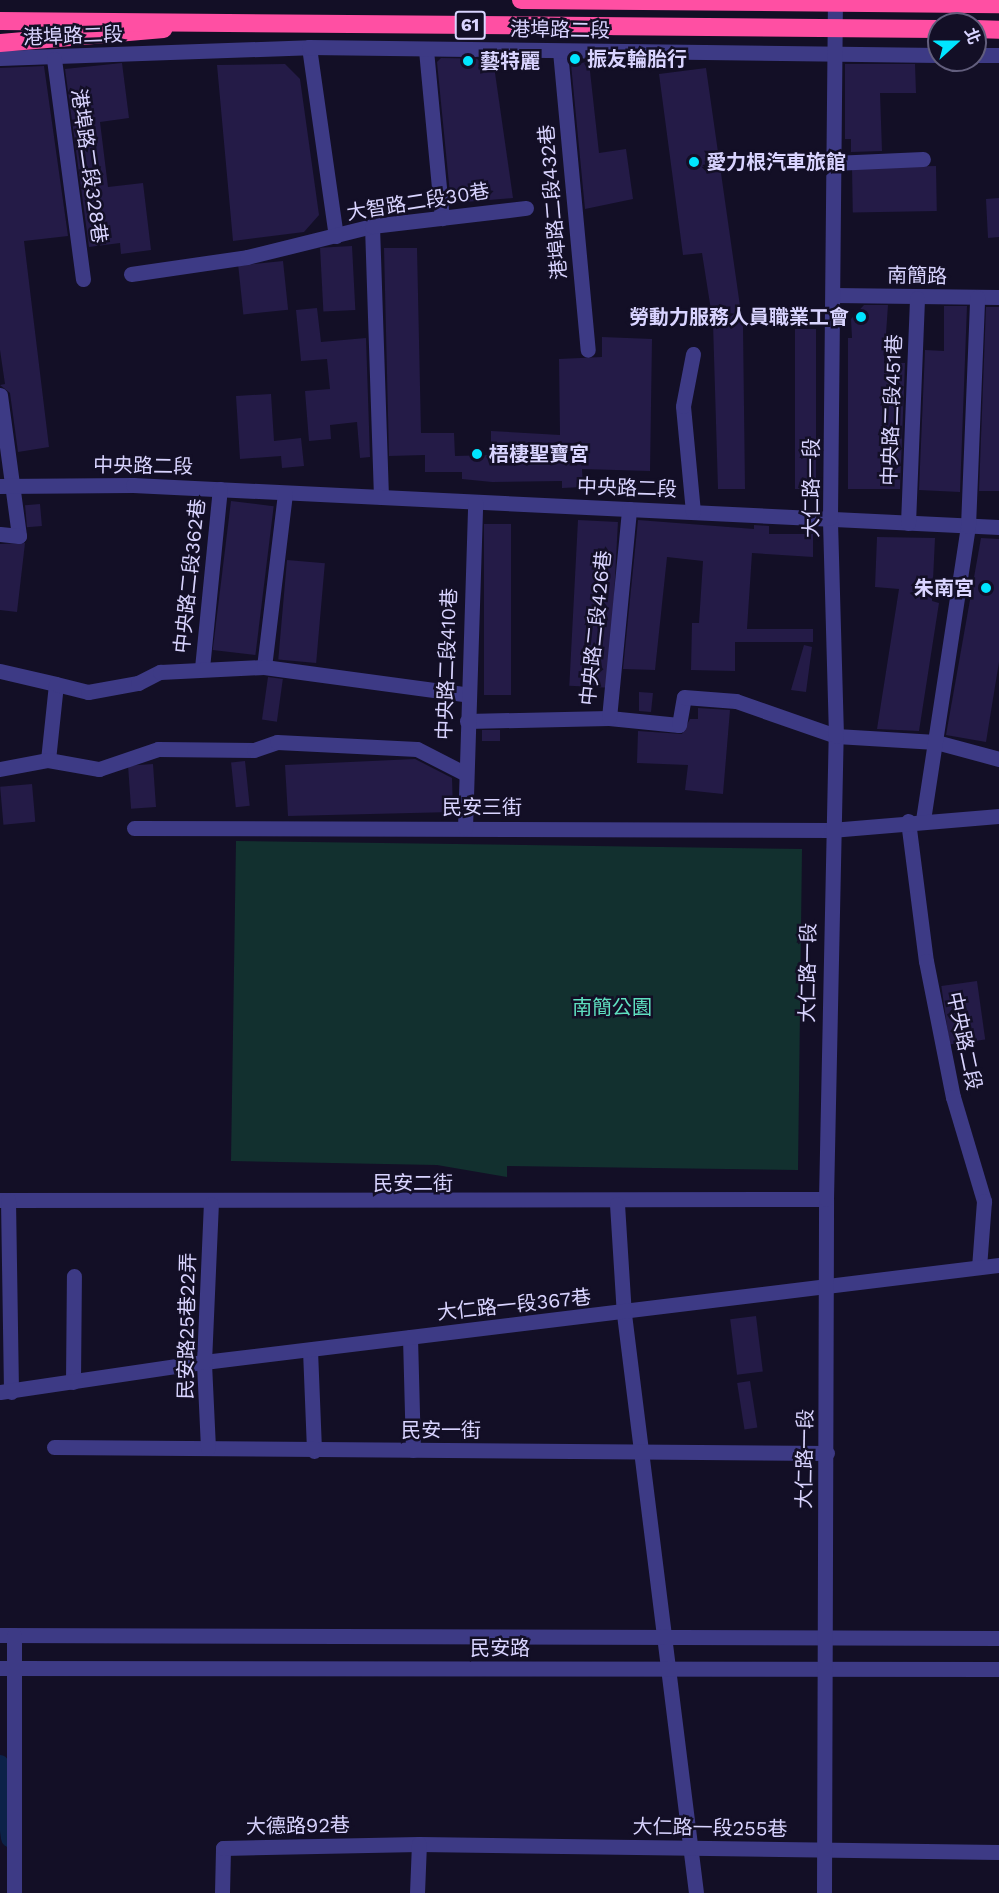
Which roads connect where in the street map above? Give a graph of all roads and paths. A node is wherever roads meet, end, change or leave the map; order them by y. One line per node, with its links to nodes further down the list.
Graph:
1 (521, 0): 3 (highway, bridge)
2 (835, 0): 11 (street, 大仁路一段)
3 (999, 4)
4 (0, 21): 5 (highway, 61, bridge)
5 (238, 23): 6 (highway, 61, bridge); 7 (highway, bridge)
6 (927, 29)
7 (0, 43)
8 (309, 47): 9 (street, 港埠路二段); 14 (street, 港埠路二段); 20 (street)
9 (426, 50): 10 (street, 港埠路二段); 18 (street)
10 (560, 51): 11 (street, 港埠路二段); 27 (street, 港埠路二段432巷)
11 (833, 54): 12 (street, 港埠路二段); 16 (street, 大仁路一段)
12 (927, 55)
13 (0, 58): 14 (street, 港埠路二段)
14 (54, 59): 22 (street, 港埠路二段328巷)
15 (923, 159): 16 (street)
16 (833, 163): 23 (street, 大仁路一段)
17 (526, 208): 18 (street, 大智路二段30巷)
18 (442, 218): 19 (street, 大智路二段30巷)
19 (372, 226): 20 (street, 大智路二段30巷); 33 (street)
20 (336, 236): 21 (street, 大智路二段30巷)
21 (131, 274)
22 (83, 279)
23 (834, 295): 26 (street, 南簡路); 37 (street, 大仁路一段)
24 (977, 297): 25 (street, 南簡路); 26 (street, 南簡路); 39 (street)
25 (999, 297)
26 (917, 298): 38 (street, 中央路二段451巷)
27 (588, 350)
28 (693, 354): 36 (street)
29 (0, 395): 30 (street)
30 (7, 486): 31 (street, 中央路二段); 41 (street)
31 (220, 489): 32 (street, 中央路二段); 43 (street, 中央路二段362巷)
32 (285, 493): 33 (street, 中央路二段); 42 (street)
33 (381, 497): 34 (street, 中央路二段)
34 (475, 502): 35 (street, 中央路二段); 46 (street, 中央路二段410巷)
35 (629, 509): 36 (street, 中央路二段); 47 (street, 中央路二段426巷)
36 (693, 512): 37 (street, 中央路二段)
37 (831, 518): 38 (street, 中央路二段); 49 (street, 大仁路一段)
38 (908, 523): 39 (street, 中央路二段)
39 (968, 526): 40 (street, 中央路二段); 50 (street, 中央路二段)
40 (999, 527)
41 (0, 534)
42 (264, 667): 43 (street); 46 (street)
43 (201, 668): 45 (street)
44 (0, 670): 45 (street)
45 (56, 684): 51 (street)
46 (465, 694): 48 (street, 中央路二段410巷)
47 (609, 718): 48 (street, 中央路二段426巷); 49 (street)
48 (467, 721): 54 (street, 中央路二段410巷)
49 (836, 736): 50 (street); 59 (street, 大仁路一段)
50 (936, 742): 52 (street); 56 (street, 中央路二段)
51 (48, 759): 53 (street); 54 (street)
52 (999, 759)
53 (0, 770)
54 (464, 773): 58 (street, 中央路二段410巷)
55 (999, 816): 56 (street)
56 (915, 820): 59 (street); 65 (street, 中央路二段)
57 (134, 828): 58 (street, 民安三街)
58 (465, 828): 59 (street, 民安三街)
59 (831, 830): 61 (street, 大仁路一段)
60 (4, 1200): 62 (street, 民安二街); 73 (street)
61 (826, 1200): 63 (street, 民安二街); 67 (street, 大仁路一段)
62 (211, 1204): 63 (street, 民安二街); 71 (street, 民安路25巷22弄)
63 (617, 1204): 68 (street)
64 (999, 1265): 65 (street, 大仁路一段367巷)
65 (979, 1267): 67 (street, 大仁路一段367巷)
66 (74, 1276): 72 (street)
67 (829, 1286): 68 (street, 大仁路一段367巷); 79 (street, 大仁路一段)
68 (624, 1314): 69 (street, 大仁路一段367巷); 78 (street)
69 (410, 1337): 70 (street, 大仁路一段367巷); 76 (street)
70 (310, 1350): 71 (street, 大仁路一段367巷); 77 (street)
71 (204, 1362): 72 (street, 大仁路一段367巷); 75 (street, 民安路25巷22弄)
72 (73, 1382): 73 (street, 大仁路一段367巷)
73 (6, 1392)
74 (54, 1447): 75 (street, 民安一街)
75 (208, 1448): 77 (street, 民安一街)
76 (413, 1450): 77 (street, 民安一街); 78 (street, 民安一街)
77 (314, 1451)
78 (643, 1453): 79 (street, 民安一街); 80 (street)
79 (827, 1453): 82 (street, 大仁路一段)
80 (664, 1634): 81 (street, 民安路); 82 (street, 民安路); 87 (street)
81 (7, 1635): 85 (street)
82 (823, 1636): 83 (street, 民安路); 84 (street, 大仁路一段)
83 (999, 1638)
84 (822, 1666): 86 (street, 民安路); 87 (street, 民安路); 90 (street, 大仁路一段)
85 (8, 1668): 87 (street, 民安路); 92 (street)
86 (999, 1669)
87 (668, 1670): 89 (street)
88 (420, 1844): 89 (street, 大仁路一段255巷); 93 (street, 大德路92巷); 94 (street)
89 (689, 1849): 90 (street, 大仁路一段255巷); 95 (street)
90 (824, 1851): 91 (street, 大仁路一段255巷); 96 (street, 大仁路一段)
91 (999, 1852)
92 (14, 1893)
93 (222, 1893)
94 (417, 1893)
95 (696, 1893)
96 (824, 1893)

